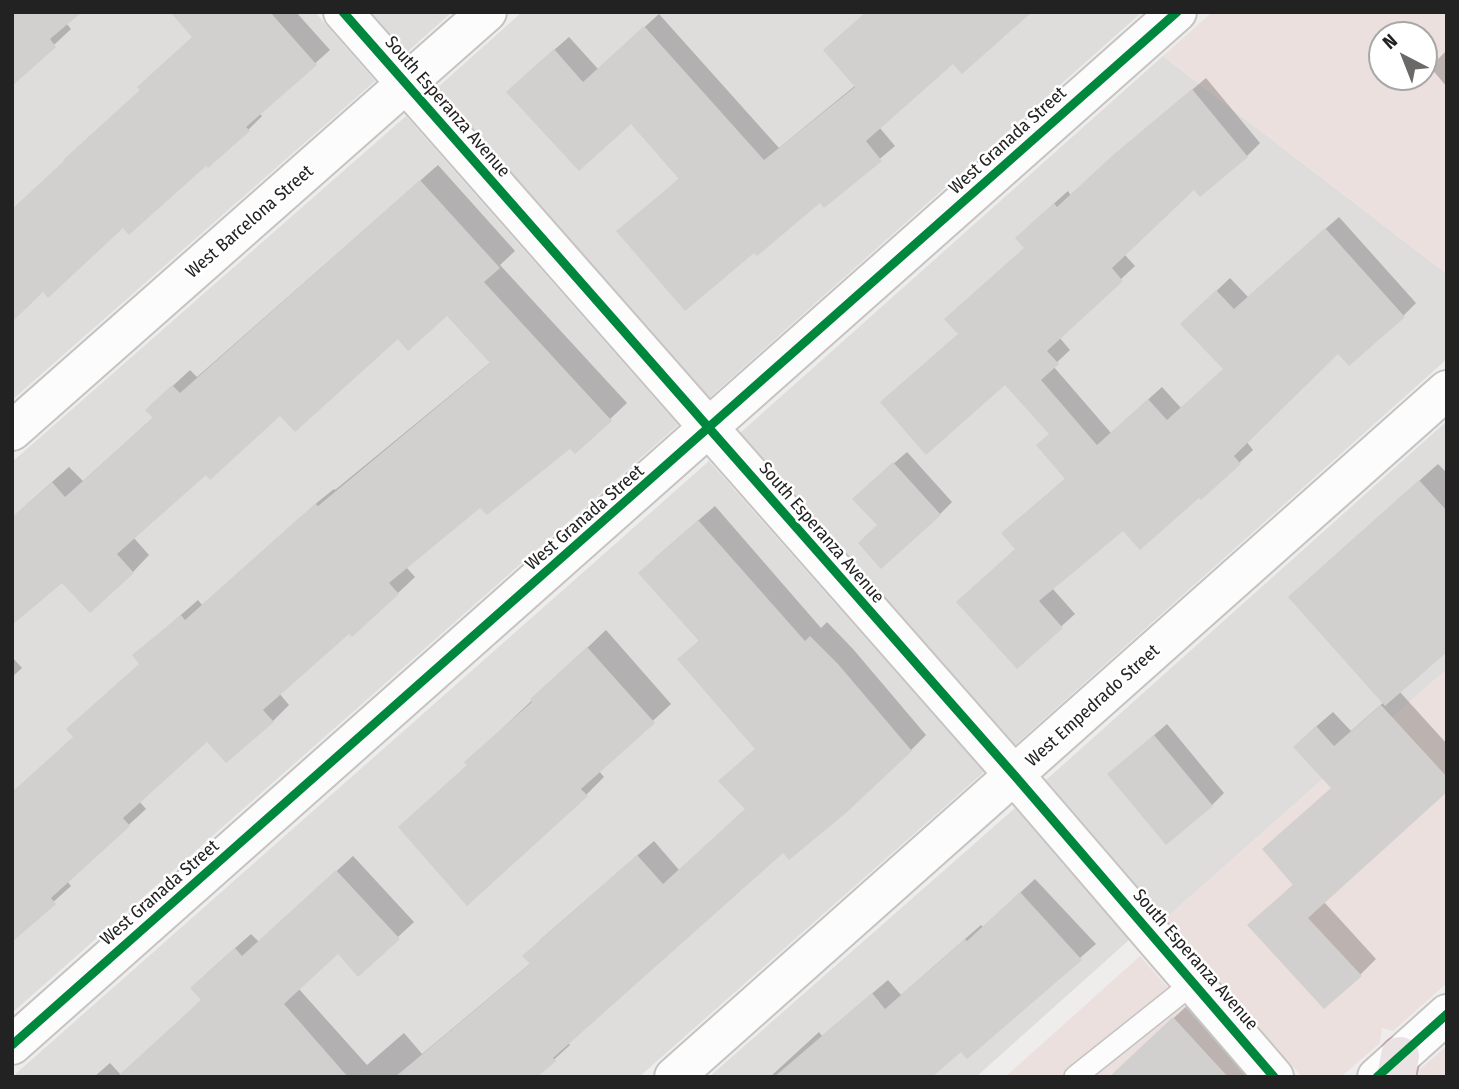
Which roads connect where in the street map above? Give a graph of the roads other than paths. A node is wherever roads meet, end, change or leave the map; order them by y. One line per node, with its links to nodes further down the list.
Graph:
1 (343, 12): 4 (street, South Esperanza Avenue)
2 (487, 12): 4 (street, West Barcelona Street)
3 (1177, 12): 6 (street, West Granada Street)
4 (407, 84): 6 (street, South Esperanza Avenue); 7 (street, West Barcelona Street)
5 (1447, 390): 8 (street, West Empedrado Street)
6 (708, 429): 8 (street, South Esperanza Avenue); 11 (street, West Granada Street)
7 (12, 431)
8 (1015, 776): 9 (street, South Esperanza Avenue); 13 (street, West Empedrado Street)
9 (1194, 983): 14 (lane); 15 (street, South Esperanza Avenue)
10 (1447, 1014): 12 (street)
11 (12, 1045)
12 (1391, 1070)
13 (674, 1077)
14 (1075, 1077)
15 (1274, 1077)

